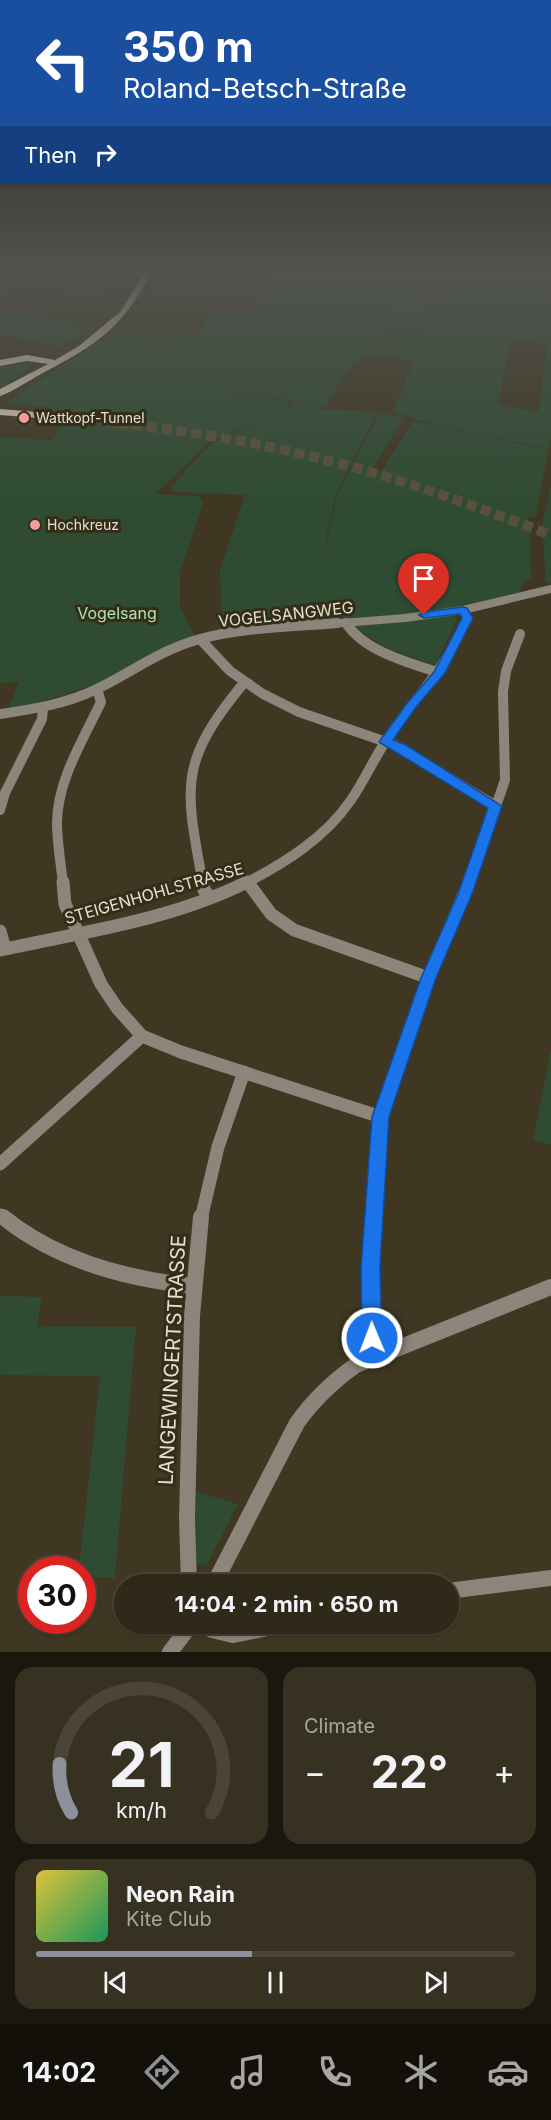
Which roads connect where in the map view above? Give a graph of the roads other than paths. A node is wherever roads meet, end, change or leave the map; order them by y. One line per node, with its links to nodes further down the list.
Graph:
1 (82, 346): 2 (main road)
2 (79, 348): 3 (main road); 6 (main road)
3 (40, 359): 4 (main road); 6 (main road)
4 (10, 361): 5 (main road); 6 (main road)
5 (0, 363)
6 (50, 364): 7 (main road)
7 (0, 393)
8 (0, 412): 9 (main road)
9 (38, 416)
10 (551, 589): 11 (street, VOGELSANGWEG)
11 (463, 610): 12 (street, VOGELSANGWEG); 15 (street, STEIGENHOHLSTRASSE)
12 (346, 623): 14 (street, VOGELSANGWEG); 15 (street)
13 (520, 634): 21 (street)
14 (200, 639): 16 (street); 17 (street, VOGELSANGWEG)
15 (439, 673): 20 (street, STEIGENHOHLSTRASSE)
16 (243, 684): 20 (street); 24 (street)
17 (97, 689): 18 (street, VOGELSANGWEG); 26 (street)
18 (43, 708): 19 (street, VOGELSANGWEG); 22 (street)
19 (0, 714)
20 (385, 742): 21 (street); 23 (street, STEIGENHOHLSTRASSE)
21 (496, 806): 28 (street)
22 (0, 810)
23 (249, 884): 24 (street, STEIGENHOHLSTRASSE); 28 (street)
24 (210, 897): 26 (street, STEIGENHOHLSTRASSE)
25 (0, 931): 27 (street)
26 (80, 934): 27 (street, STEIGENHOHLSTRASSE); 29 (street)
27 (2, 950)
28 (429, 978): 31 (street)
29 (142, 1036): 30 (street); 32 (street)
30 (244, 1072): 31 (street); 34 (street, LANGEWINGERTSTRASSE)
31 (381, 1117): 36 (street)
32 (0, 1164)
33 (0, 1215): 34 (street)
34 (194, 1286): 37 (street, LANGEWINGERTSTRASSE)
35 (551, 1287): 36 (street)
36 (378, 1354): 38 (street)
37 (188, 1574)
38 (219, 1574)
39 (551, 1578): 40 (street)
40 (459, 1590)
41 (184, 1634): 42 (street)
42 (170, 1652)

